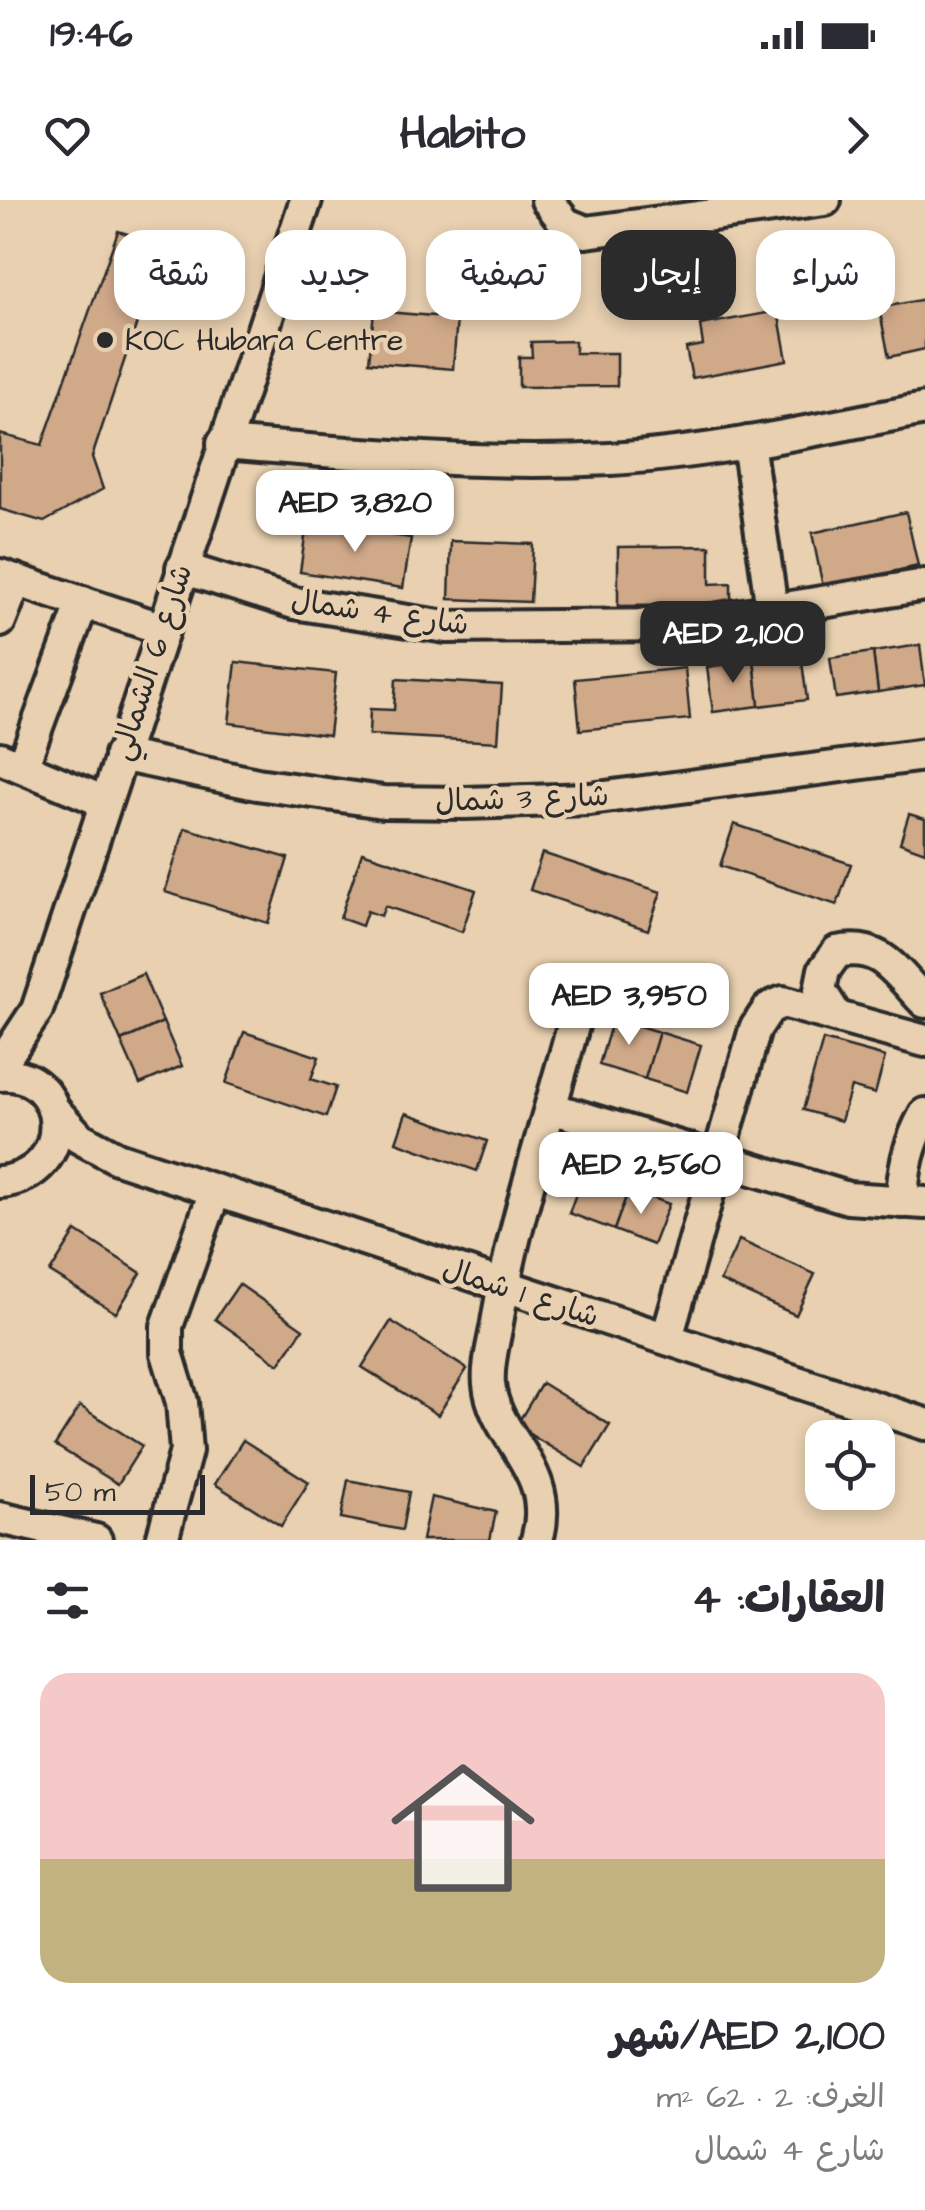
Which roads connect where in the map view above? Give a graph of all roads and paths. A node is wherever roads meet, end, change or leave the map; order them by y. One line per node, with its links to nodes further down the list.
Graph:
1 (306, 200): 6 (street, شارع 6 الشمالي)
2 (546, 200): 3 (street)
3 (825, 200)
4 (925, 410): 5 (street)
5 (748, 442): 6 (street); 11 (street)
6 (223, 443): 7 (street, شارع 6 الشمالي)
7 (182, 568): 11 (street, شارع 4 شمال); 13 (street, شارع 6 الشمالي)
8 (8, 577): 10 (street); 12 (street)
9 (925, 585): 11 (street, شارع 4 شمال)
10 (83, 602): 13 (street); 16 (street)
11 (772, 609)
12 (0, 621)
13 (162, 629): 15 (street, شارع 6 الشمالي)
14 (925, 755): 15 (street, شارع 3 شمال)
15 (120, 756): 17 (street, شارع 6 الشمالي)
16 (11, 762): 17 (street)
17 (105, 802): 19 (street, شارع 6 الشمالي)
18 (925, 1002): 20 (street)
19 (37, 1010): 23 (street, شارع 6 الشمالي); 25 (street, شارع 6 الشمالي)
20 (835, 1014): 22 (street); 30 (street)
21 (573, 1026): 26 (street)
22 (925, 1041)
23 (0, 1066)
24 (0, 1075): 25 (street)
25 (48, 1101): 28 (street, شارع 6 الشمالي); 29 (street, شارع 1 شمال)
26 (551, 1108): 30 (street); 34 (street)
27 (925, 1114): 33 (street)
28 (48, 1158): 29 (street, شارع 1 شمال); 31 (street)
29 (117, 1158): 32 (street, شارع 1 شمال)
30 (718, 1162): 33 (street); 35 (street)
31 (6, 1186)
32 (215, 1191): 34 (street, شارع 1 شمال); 39 (street)
33 (914, 1202)
34 (503, 1287): 35 (street, شارع 1 شمال); 40 (street)
35 (666, 1338): 36 (street, شارع 1 شمال)
36 (925, 1424)
37 (0, 1518): 38 (street)
38 (96, 1540)
39 (162, 1540)
40 (537, 1540)

